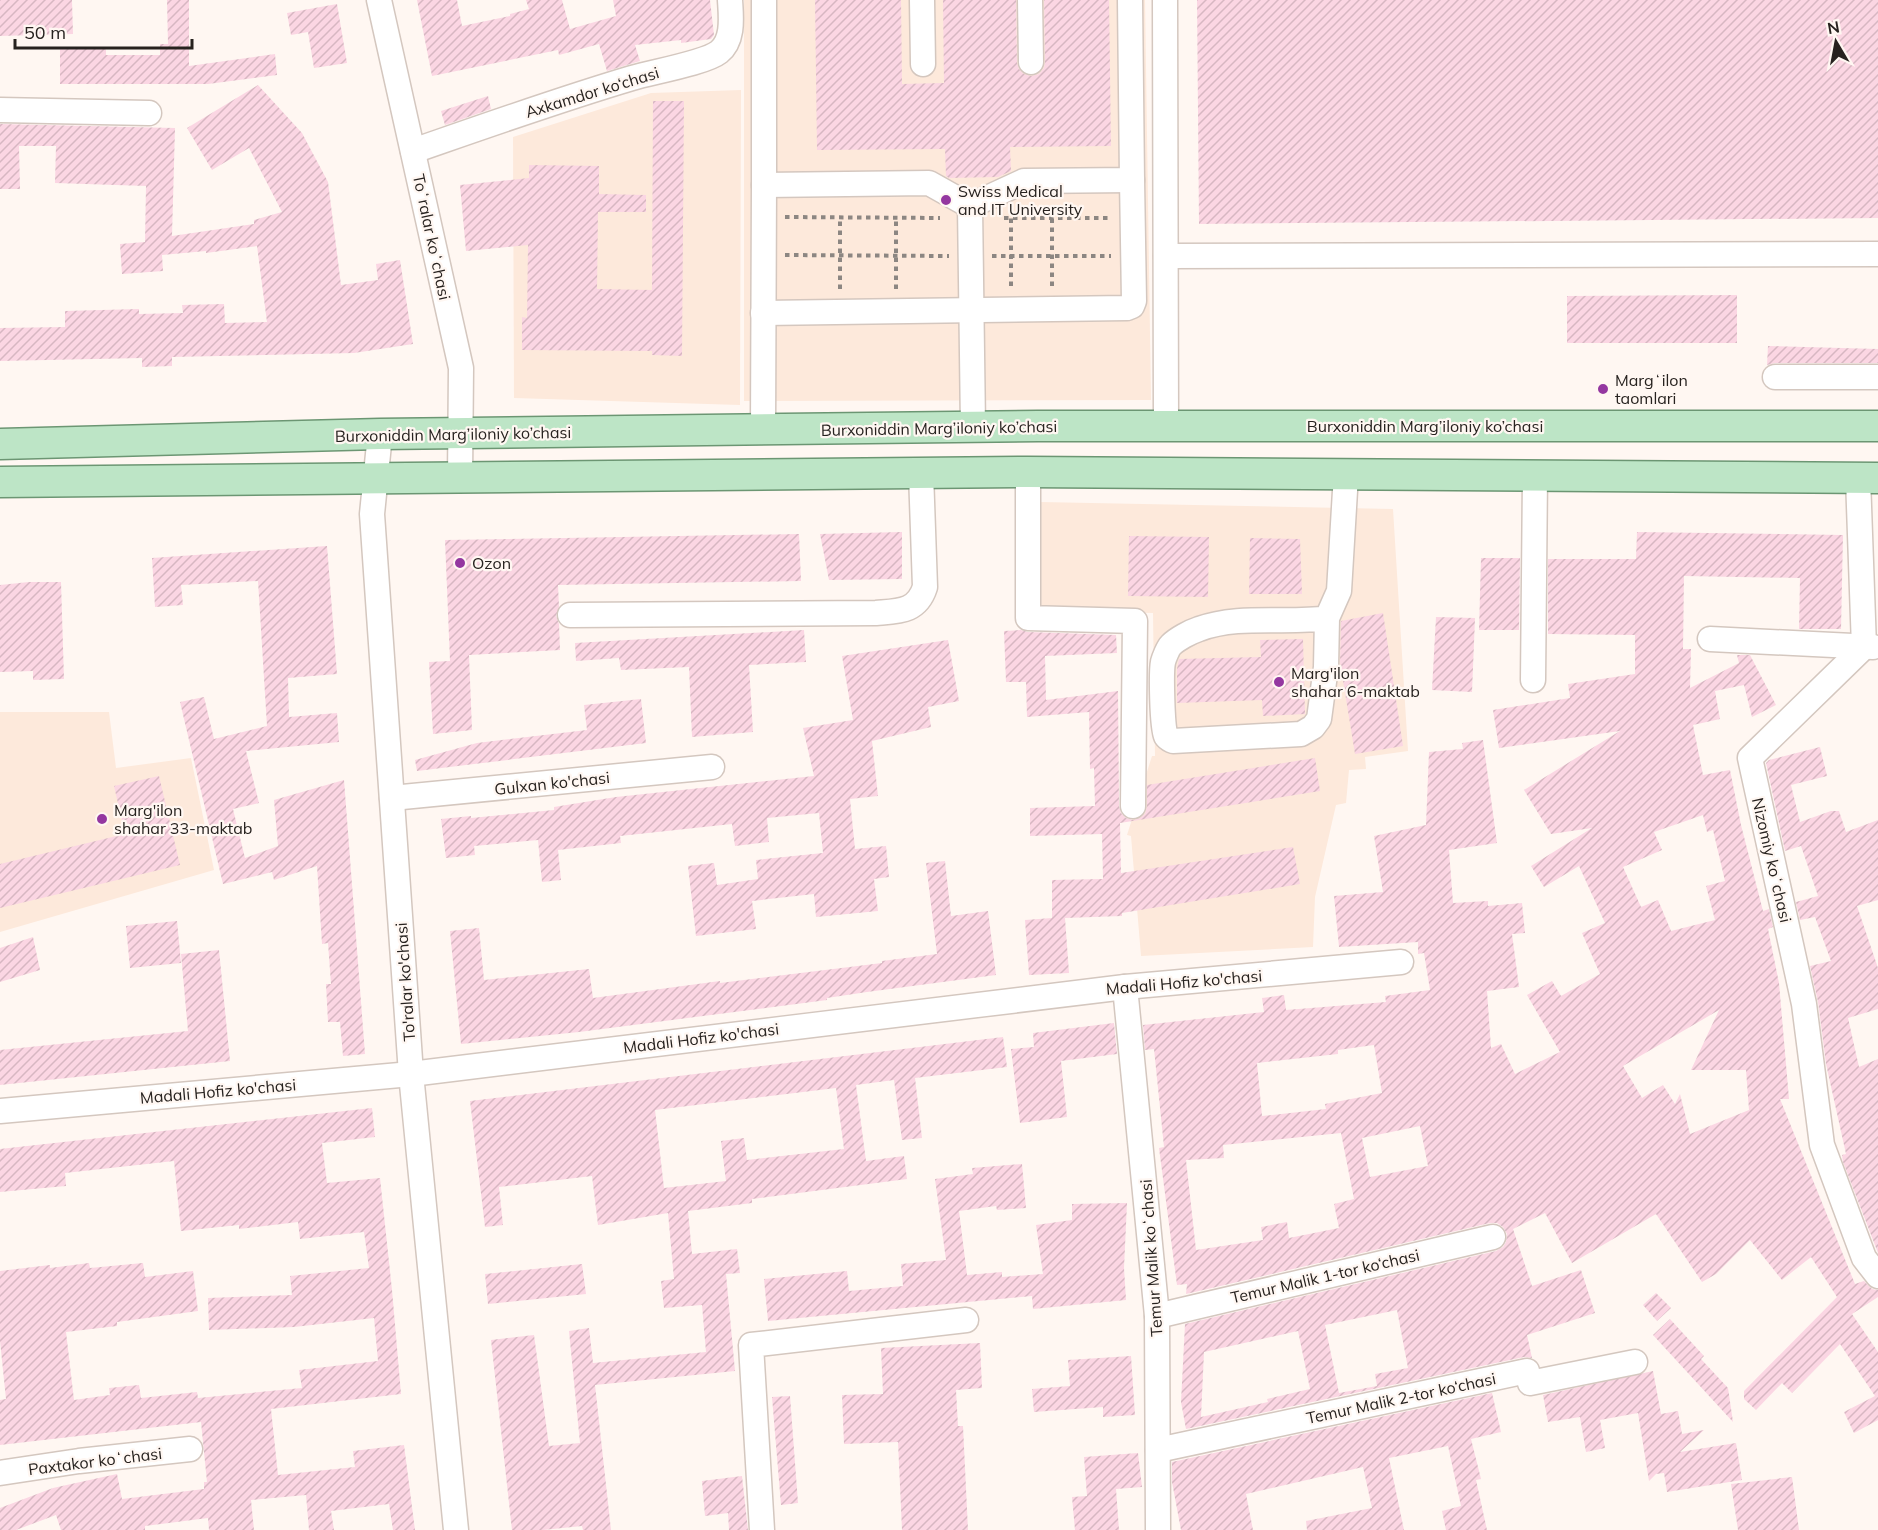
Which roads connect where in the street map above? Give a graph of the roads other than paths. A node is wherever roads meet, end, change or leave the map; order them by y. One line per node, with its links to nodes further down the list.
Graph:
1 (379, 0): 12 (street, Toʻralar koʻchasi)
2 (730, 0): 12 (street, Axkamdor ko‘chasi)
3 (764, 0): 14 (street)
4 (922, 0): 9 (street)
5 (1030, 0): 8 (street)
6 (1130, 0): 13 (street)
7 (1165, 0): 17 (street)
8 (1031, 62)
9 (923, 64)
10 (0, 110): 11 (street)
11 (149, 113)
12 (413, 151): 27 (street, Toʻralar koʻchasi)
13 (1132, 180): 15 (street); 18 (street)
14 (764, 185): 15 (street); 19 (street)
15 (970, 206): 18 (street)
16 (1878, 254): 17 (street)
17 (1166, 256): 22 (street)
18 (972, 310): 19 (street); 24 (street)
19 (764, 313): 25 (street)
20 (1775, 377): 21 (street)
21 (1878, 377)
22 (1166, 426): 23 (main road, Burxoniddin Marg’iloniy ko’chasi); 24 (main road, Burxoniddin Marg’iloniy ko’chasi)
23 (1878, 426)
24 (973, 427): 25 (main road, Burxoniddin Marg’iloniy ko’chasi)
25 (763, 430): 27 (main road, Burxoniddin Marg’iloniy ko’chasi)
26 (380, 434): 27 (main road, Burxoniddin Marg’iloniy ko’chasi); 28 (main road, Burxoniddin Marg’iloniy ko’chasi); 35 (street, To'ralar ko'chasi)
27 (462, 435): 33 (street, Toʻralar koʻchasi)
28 (0, 444)
29 (1028, 472): 30 (main road); 31 (main road); 44 (street)
30 (921, 473): 33 (main road); 37 (street)
31 (1346, 474): 32 (main road); 38 (street)
32 (1535, 476): 34 (main road); 41 (street)
33 (460, 478): 35 (main road)
34 (1868, 478): 40 (street)
35 (376, 479): 36 (main road); 43 (street, To'ralar ko'chasi)
36 (0, 482)
37 (570, 615)
38 (1327, 618): 38 (street)
39 (1710, 639): 40 (street)
40 (1871, 647): 50 (street, Nizomiy koʻchasi)
41 (1533, 680)
42 (712, 767): 43 (street, Gulxan ko'chasi)
43 (392, 798): 47 (street, To'ralar ko'chasi)
44 (1133, 806)
45 (1401, 962): 46 (street, Madali Hofiz ko'chasi)
46 (1125, 987): 47 (street, Madali Hofiz ko'chasi); 51 (street, Temur Malik koʻchasi)
47 (411, 1074): 48 (street, Madali Hofiz ko'chasi); 57 (street, To'ralar ko'chasi)
48 (0, 1111)
49 (1492, 1237): 51 (street, Temur Malik 1-tor ko‘chasi)
50 (1878, 1276)
51 (1157, 1316): 55 (street, Temur Malik koʻchasi)
52 (966, 1320): 58 (street)
53 (1635, 1362): 55 (street, Temur Malik 2-tor ko‘chasi)
54 (189, 1449): 56 (street, Paxtakor koʻchasi)
55 (1158, 1450): 59 (street, Temur Malik koʻchasi)
56 (0, 1473)
57 (456, 1530)
58 (762, 1530)
59 (1158, 1530)

